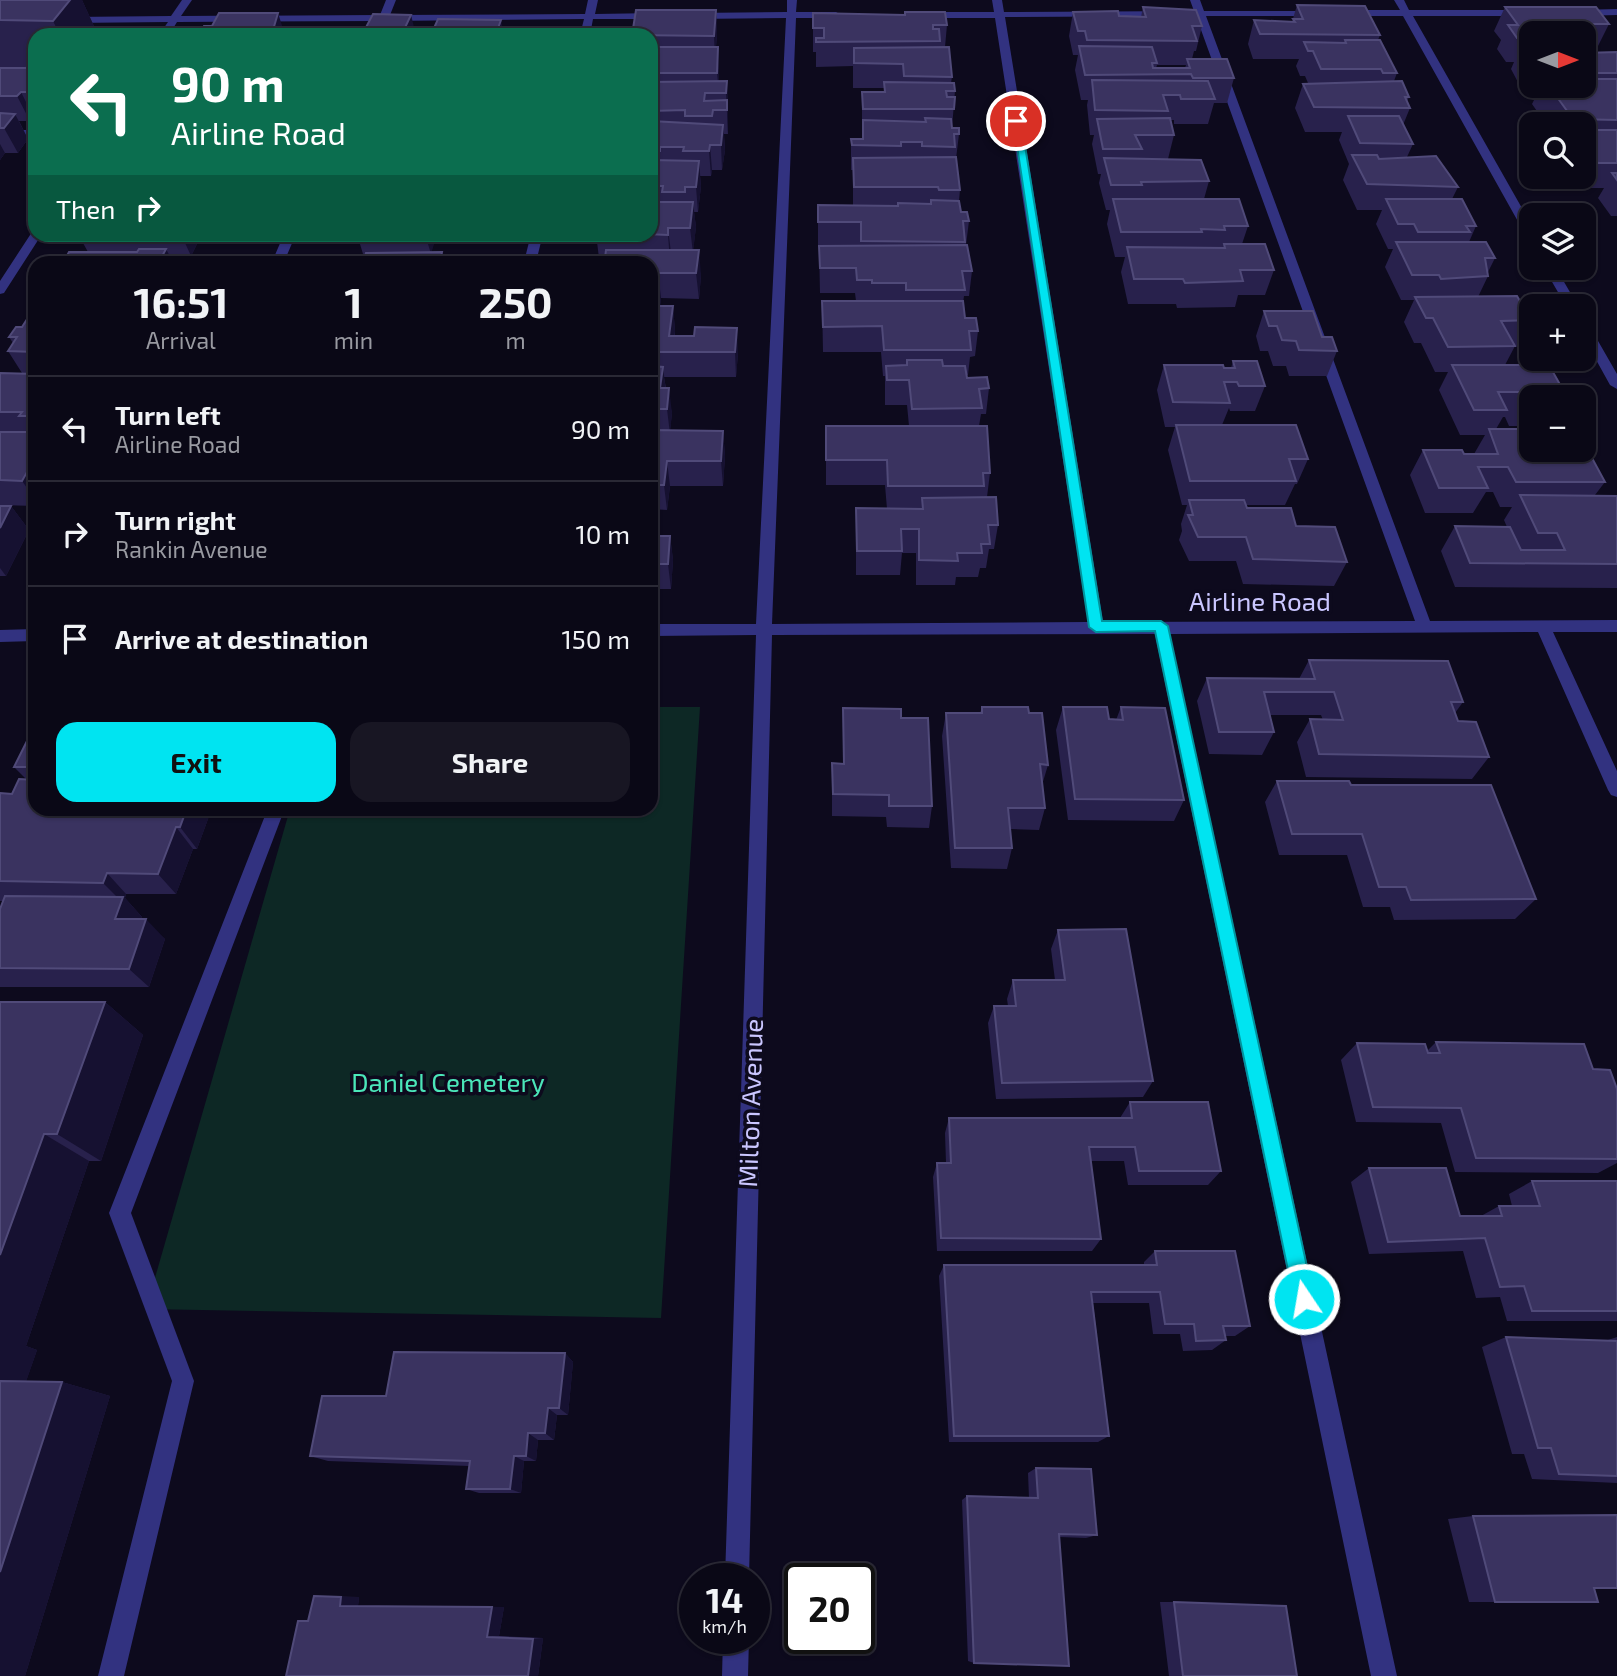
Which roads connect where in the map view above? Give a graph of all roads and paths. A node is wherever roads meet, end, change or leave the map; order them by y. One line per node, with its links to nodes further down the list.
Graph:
1 (187, 0): 24 (street)
2 (391, 0): 23 (street)
3 (593, 0): 19 (street)
4 (792, 0): 22 (street, Milton Avenue)
5 (997, 0): 18 (street)
6 (1195, 0): 15 (street)
7 (1399, 0): 11 (street)
8 (1607, 0): 14 (street)
9 (1324, 13): 15 (street)
10 (1337, 13): 11 (street)
11 (1406, 13): 12 (street); 31 (street)
12 (1537, 13)
13 (1564, 13): 14 (street)
14 (1617, 13)
15 (1200, 14): 18 (street); 41 (street)
16 (847, 15): 22 (street)
17 (916, 15): 18 (street)
18 (1000, 15): 38 (street)
19 (589, 16): 20 (street); 23 (street); 28 (street)
20 (670, 16)
21 (684, 16): 22 (street)
22 (792, 16): 40 (street, Milton Avenue)
23 (384, 18): 24 (street); 27 (street)
24 (174, 19): 25 (street); 26 (street)
25 (54, 20)
26 (168, 28)
27 (380, 28)
28 (586, 28)
29 (0, 133): 30 (street)
30 (28, 133)
31 (1519, 213)
32 (31, 242): 33 (street)
33 (0, 290)
34 (1596, 348): 35 (street)
35 (1617, 385)
36 (1161, 626): 38 (street, Airline Road); 41 (street, Airline Road); 51 (street)
37 (1617, 626): 39 (street, Airline Road)
38 (1096, 627): 40 (street, Airline Road)
39 (1543, 627): 41 (street, Airline Road); 45 (street)
40 (764, 628): 42 (street, Airline Road); 47 (street, Milton Avenue)
41 (1425, 628)
42 (658, 630)
43 (28, 635): 44 (street)
44 (1, 637)
45 (1617, 790)
46 (274, 816): 49 (street)
47 (737, 1563)
48 (736, 1654): 50 (street)
49 (111, 1676)
50 (735, 1676)
51 (1384, 1676)

